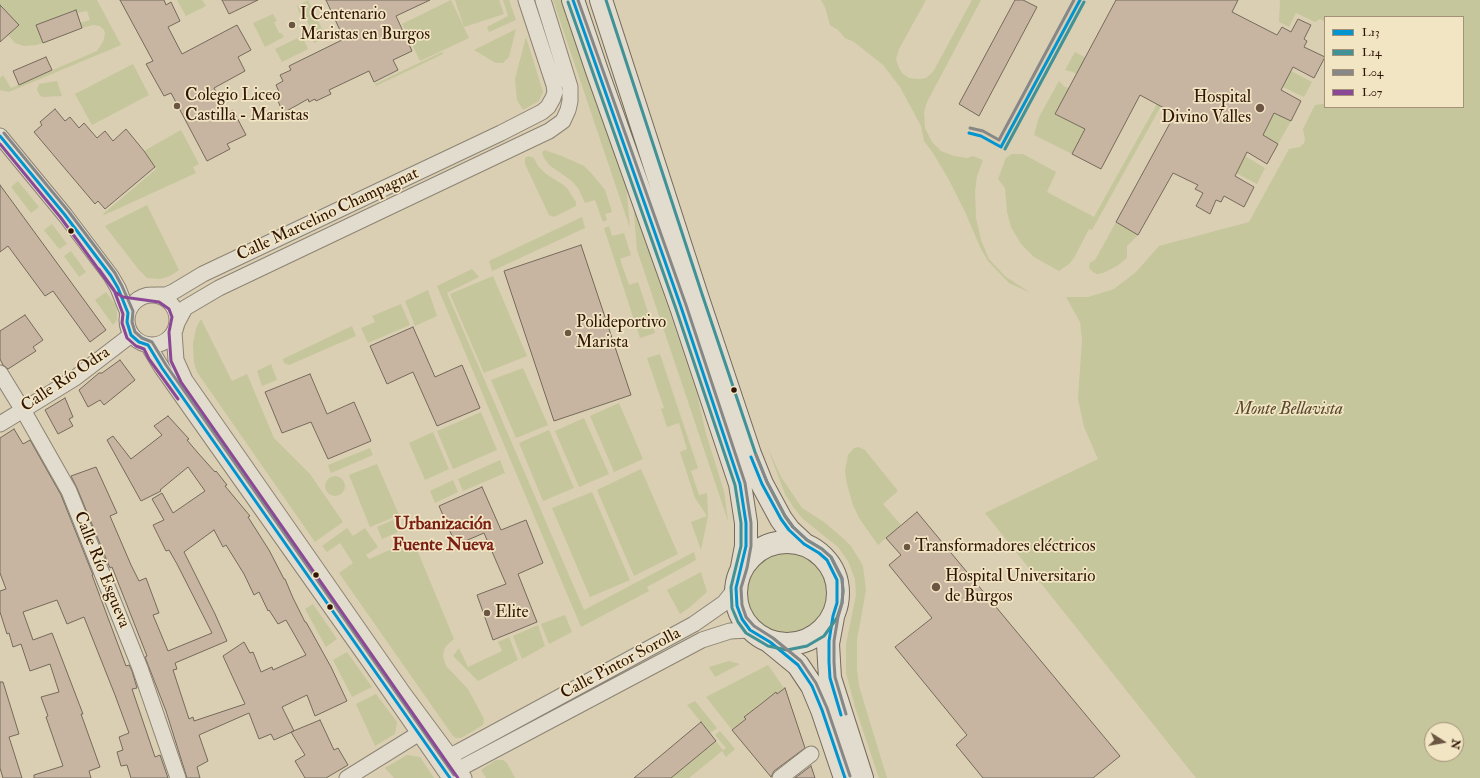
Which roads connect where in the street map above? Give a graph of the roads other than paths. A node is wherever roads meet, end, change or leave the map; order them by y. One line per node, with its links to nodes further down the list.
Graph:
1 (526, 0): 6 (street, Calle Marcelino Champagnat)
2 (543, 0): 8 (street, Calle Marcelino Champagnat)
3 (573, 0): 11 (main road)
4 (586, 0): 11 (main road)
5 (601, 0): 11 (main road)
6 (500, 133): 8 (street); 10 (street, Calle Marcelino Champagnat)
7 (0, 136): 9 (street)
8 (508, 150): 13 (street, Calle Marcelino Champagnat)
9 (118, 288): 10 (street); 12 (street)
10 (151, 296): 12 (street); 13 (street)
11 (689, 302): 19 (main road); 20 (main road)
12 (128, 312): 14 (street)
13 (176, 328): 15 (street); 26 (street)
14 (131, 335): 15 (street); 17 (street, Calle Río Odra)
15 (148, 345): 26 (street)
16 (0, 373): 17 (street, Calle Río Esgueva)
17 (22, 410): 18 (street, Calle Río Odra); 31 (street, Calle Río Esgueva)
18 (0, 424)
19 (804, 544): 20 (main road); 22 (main road)
20 (742, 567): 21 (main road)
21 (736, 588): 23 (main road); 25 (street, Calle Pintor Sorolla)
22 (833, 616): 24 (main road); 35 (main road)
23 (750, 630): 24 (main road); 27 (street, Calle Pintor Sorolla)
24 (770, 642): 34 (main road)
25 (498, 730): 27 (street); 29 (street, Calle Pintor Sorolla)
26 (424, 731): 29 (street); 30 (street); 32 (street)
27 (505, 744): 30 (street, Calle Pintor Sorolla)
28 (811, 754): 33 (street)
29 (450, 756): 30 (street)
30 (454, 774)
31 (178, 778)
32 (347, 778)
33 (780, 778)
34 (845, 778)
35 (862, 778)

